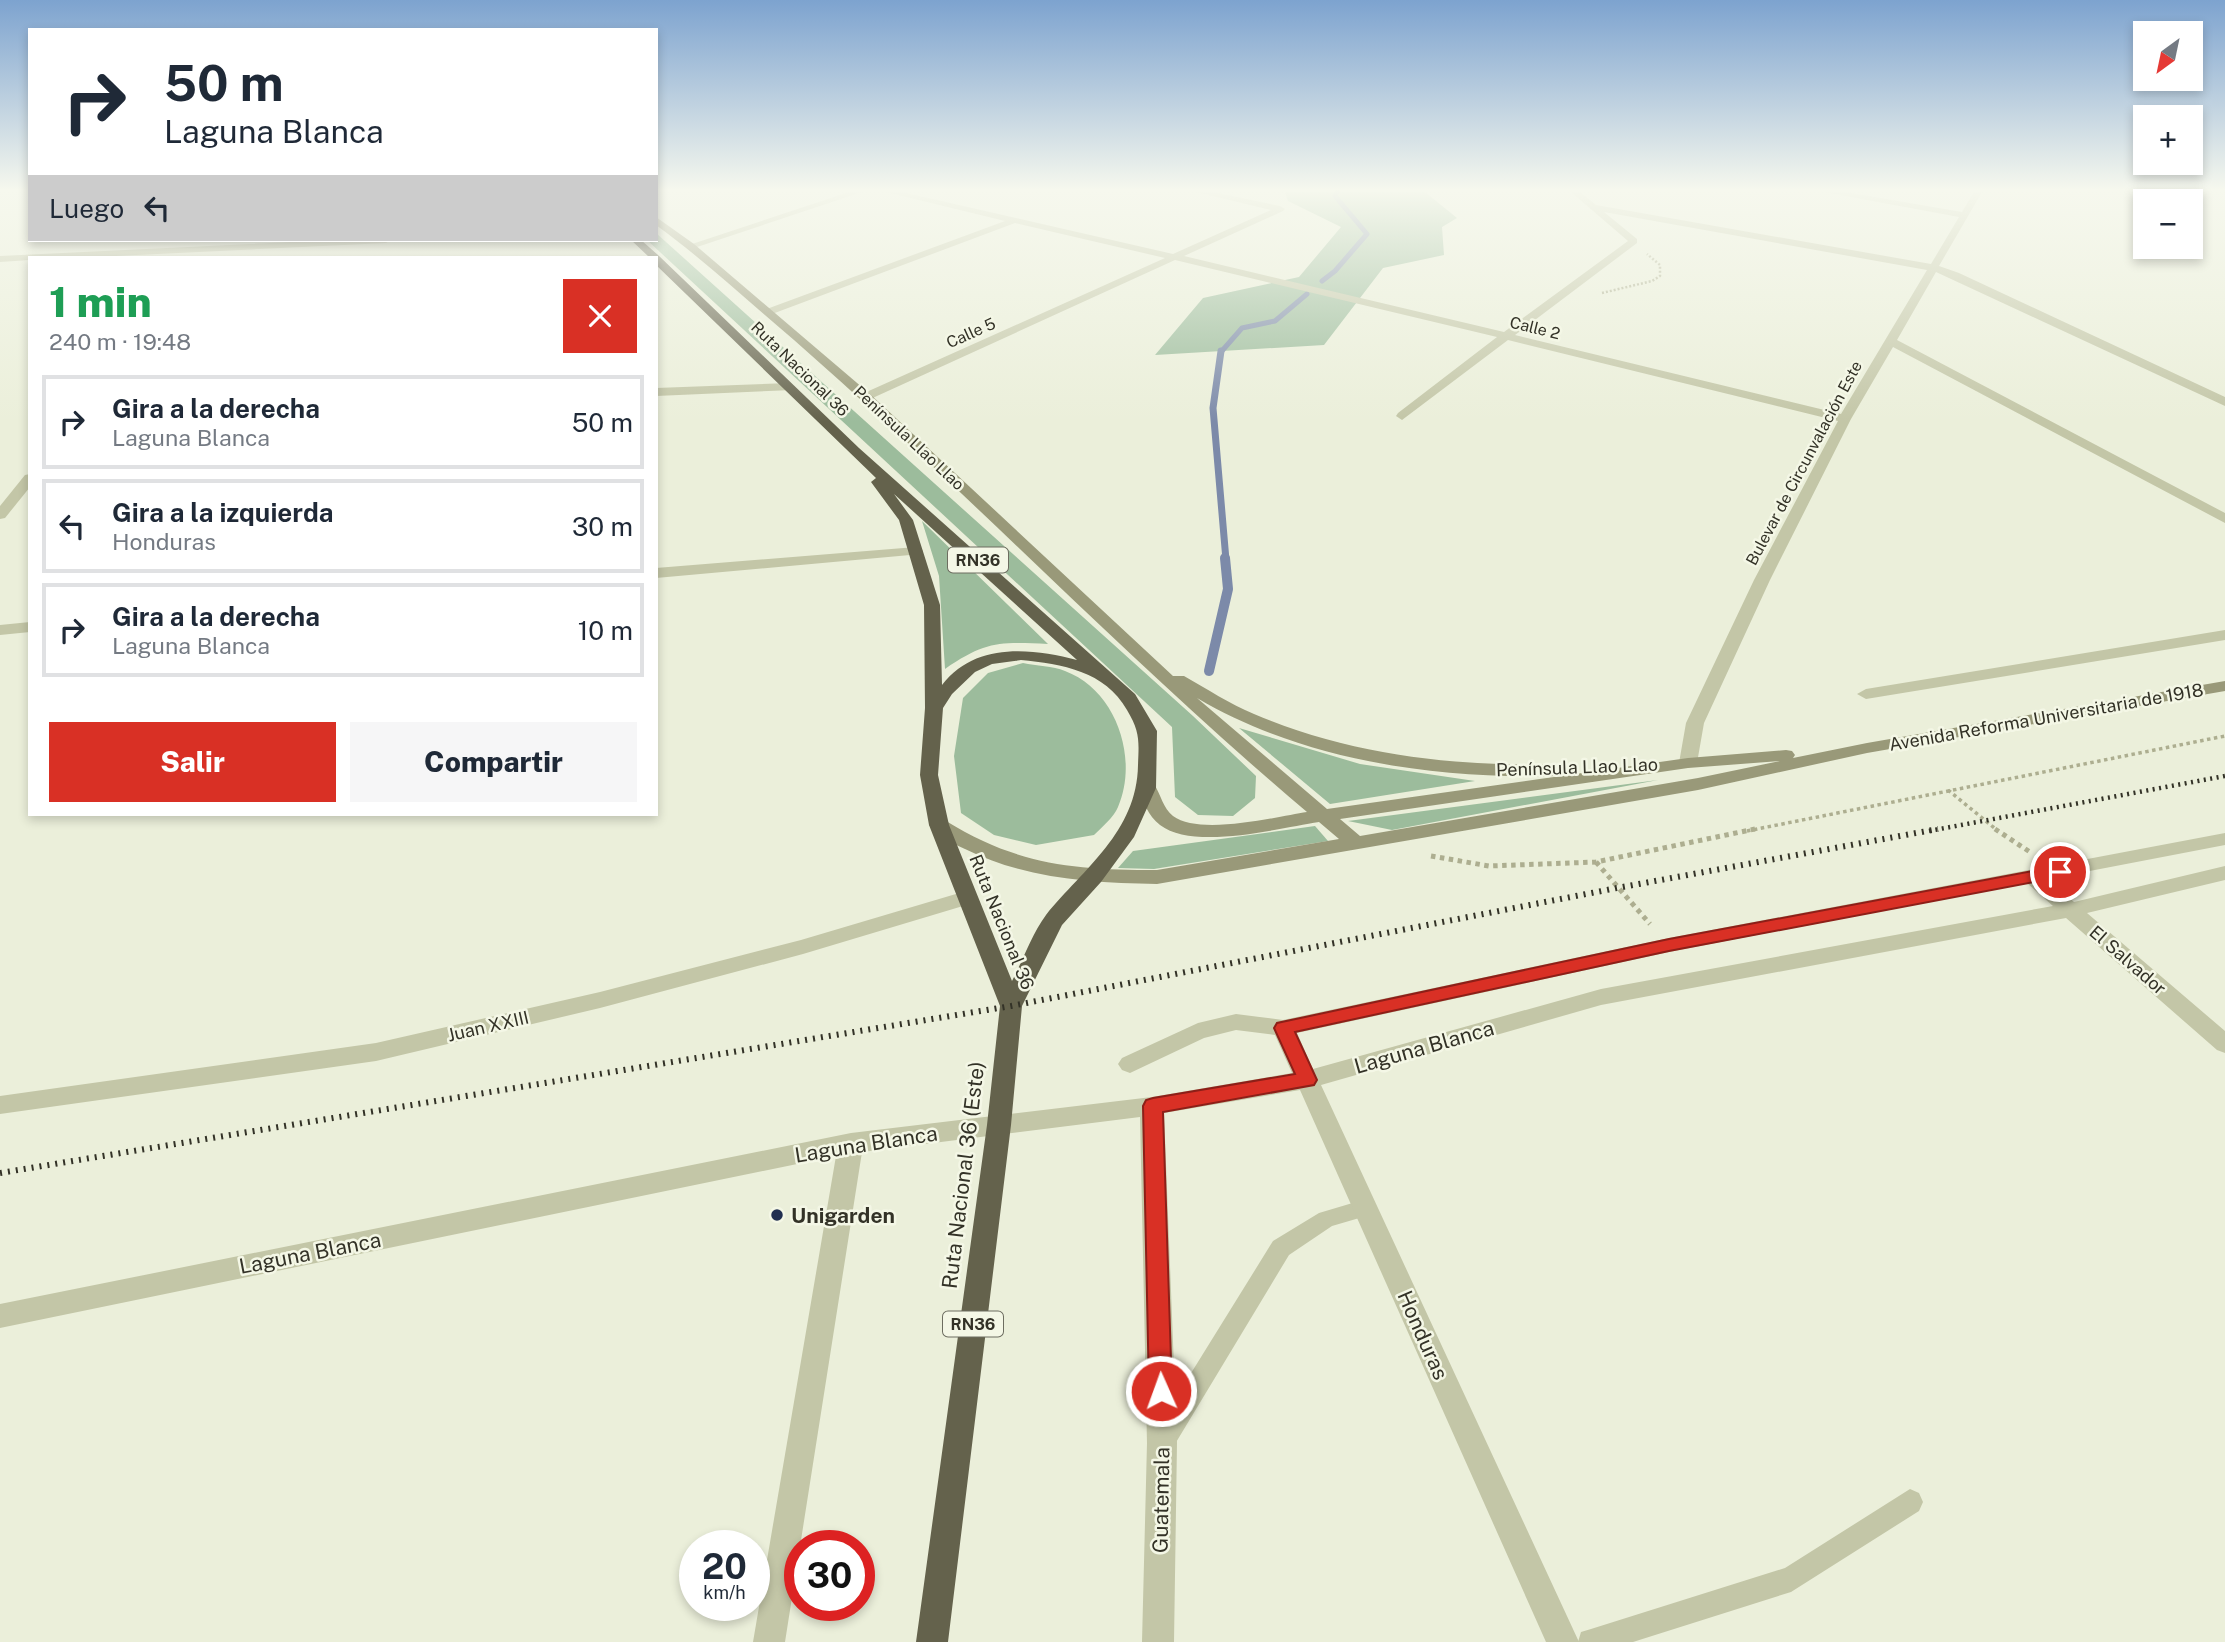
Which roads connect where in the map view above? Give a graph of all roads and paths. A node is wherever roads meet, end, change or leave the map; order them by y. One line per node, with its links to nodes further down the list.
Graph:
1 (1934, 268): 11 (street, Bulevar de Circunvalación Este)
2 (666, 269): 12 (highway, Ruta Nacional 36 / RN36)
3 (717, 269): 9 (main road, Península Llao Llao)
4 (885, 269): 9 (street)
5 (1153, 269): 14 (street, Calle 5)
6 (1219, 269): 10 (street, Calle 2)
7 (1598, 269): 10 (street)
8 (1936, 269): 15 (street)
9 (768, 312): 14 (main road, Península Llao Llao)
10 (1505, 337): 16 (street); 17 (street, Calle 2)
11 (1891, 342): 17 (street, Bulevar de Circunvalación Este); 21 (street)
12 (789, 387): 13 (street); 18 (highway, Ruta Nacional 36 / RN36)
13 (658, 392)
14 (866, 397): 27 (main road, Península Llao Llao)
15 (2225, 402)
16 (1402, 416)
17 (1845, 419): 34 (street, Bulevar de Circunvalación Este)
18 (855, 451): 22 (highway, Ruta Nacional 36 / RN36); 28 (highway, Ruta Nacional 36 / RN36)
19 (28, 480): 20 (street)
20 (0, 515)
21 (2225, 519)
22 (916, 551): 23 (street); 31 (highway, Ruta Nacional 36 / RN36)
23 (658, 573)
24 (28, 627): 25 (street)
25 (0, 630)
26 (2225, 635): 30 (street)
27 (1151, 665): 34 (main road, Península Llao Llao); 37 (main road, Península Llao Llao)
28 (1099, 672): 31 (highway, RN36); 35 (highway, Ruta Nacional 36 / RN36)
29 (2225, 686): 33 (main road, Avenida Reforma Universitaria de 1918)
30 (1866, 694)
31 (934, 708): 38 (highway, Ruta Nacional 36 / RN36)
32 (2225, 736): 36 (path)
33 (1867, 748): 34 (main road); 40 (main road)
34 (1688, 763): 37 (main road)
35 (1147, 788): 37 (main road); 46 (highway, Ruta Nacional 36 / RN36)
36 (1947, 789): 42 (path); 43 (path)
37 (1324, 815): 40 (main road, Península Llao Llao)
38 (939, 825): 46 (main road); 47 (highway, Ruta Nacional 36 / RN36)
39 (2225, 839): 43 (street)
40 (1356, 843): 46 (main road)
41 (1422, 855): 42 (path)
42 (1596, 862): 49 (path)
43 (2060, 872): 45 (street)
44 (2225, 873): 48 (street, Laguna Blanca)
45 (2030, 876): 48 (street, El Salvador); 49 (street)
46 (1094, 877): 50 (highway, Ruta Nacional 36 / RN36)
47 (966, 898): 50 (highway, Ruta Nacional 36 / RN36); 55 (street, Juan XXIII)
48 (2070, 910): 52 (street, El Salvador); 54 (street, Laguna Blanca)
49 (1669, 945): 51 (street)
50 (1011, 1006): 57 (highway, Ruta Nacional 36 (Este) / RN36)
51 (1283, 1028): 53 (street); 54 (street, Honduras)
52 (2225, 1044)
53 (1130, 1064)
54 (1307, 1080): 56 (street, Laguna Blanca); 59 (street, Honduras)
55 (0, 1105)
56 (1153, 1106): 57 (street, Laguna Blanca); 61 (street, Guatemala)
57 (999, 1125): 58 (street, Laguna Blanca); 64 (highway, Ruta Nacional 36 (Este) / RN36)
58 (851, 1143): 60 (street, Laguna Blanca); 63 (street)
59 (1366, 1208): 61 (lane); 66 (street, Honduras)
60 (0, 1316)
61 (1162, 1443): 65 (street, Guatemala)
62 (1910, 1502): 67 (lane)
63 (769, 1642)
64 (932, 1642)
65 (1158, 1642)
66 (1563, 1642)
67 (1591, 1642)

